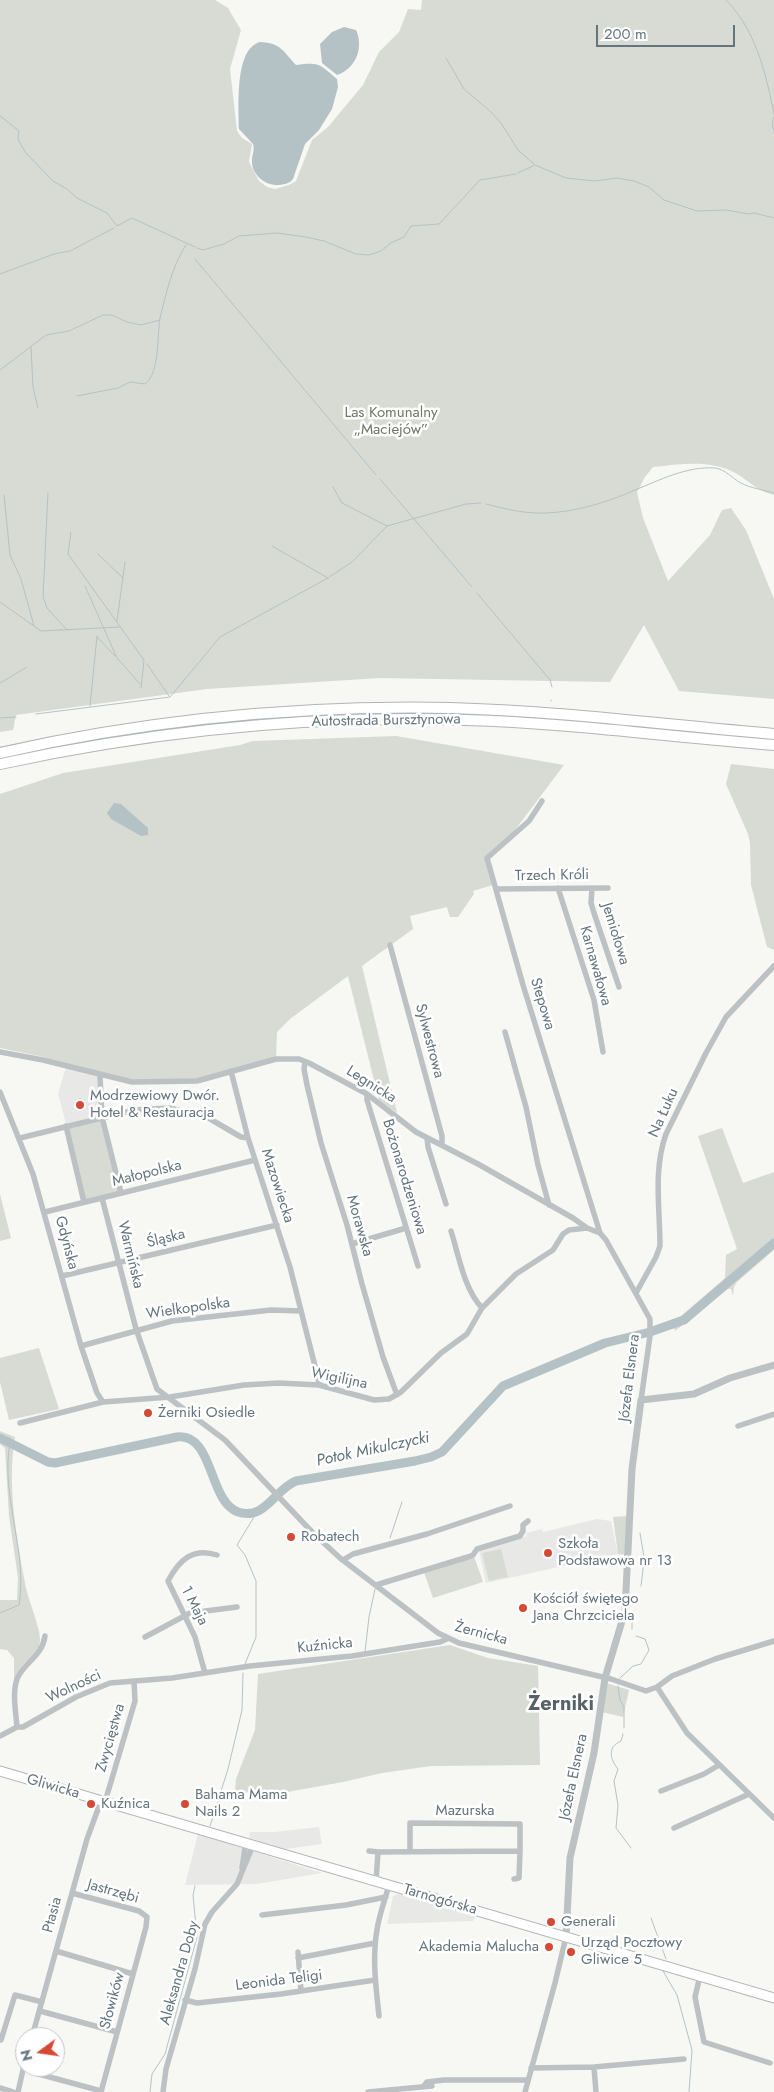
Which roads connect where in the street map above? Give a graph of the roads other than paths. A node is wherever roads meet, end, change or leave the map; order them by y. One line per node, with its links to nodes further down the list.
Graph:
1 (774, 734): 3 (highway, Autostrada Bursztynowa)
2 (774, 745): 4 (highway, Autostrada Bursztynowa)
3 (0, 752)
4 (0, 764)
5 (542, 801): 9 (street, Stepowa)
6 (558, 888): 7 (street, Trzech Króli); 9 (street, Trzech Króli); 15 (street, Karnawałowa)
7 (592, 888): 8 (street, Trzech Króli); 12 (street, Jemiołowa)
8 (608, 888)
9 (496, 889): 38 (street, Stepowa)
10 (390, 945): 26 (street, Sylwestrowa)
11 (774, 966): 43 (street, Na Łuku)
12 (619, 987)
13 (505, 1032): 32 (street)
14 (0, 1052): 18 (street, Legnicka)
15 (602, 1052)
16 (305, 1062): 17 (street, Legnicka); 20 (street, Legnicka); 39 (street, Morawska)
17 (231, 1071): 18 (street, Legnicka); 24 (street)
18 (100, 1076): 21 (street)
19 (0, 1092): 23 (street, Gdyńska)
20 (367, 1094): 25 (street, Legnicka); 35 (street, Bożonarodzeniowa)
21 (102, 1117): 22 (street, Mazowiecka); 24 (street, Mazowiecka); 28 (street)
22 (66, 1126): 23 (street, Mazowiecka); 30 (street)
23 (20, 1138): 33 (street, Gdyńska)
24 (248, 1138): 27 (street, Mazowiecka)
25 (427, 1138): 26 (street, Legnicka); 31 (street)
26 (442, 1145): 32 (street, Legnicka)
27 (255, 1160): 28 (street, Małopolska); 34 (street, Mazowiecka)
28 (121, 1193): 29 (street, Małopolska)
29 (102, 1198): 30 (street, Małopolska); 40 (street, Warmińska)
30 (84, 1202): 33 (street, Małopolska)
31 (446, 1204)
32 (549, 1205): 36 (street, Legnicka)
33 (45, 1212): 42 (street, Gdyńska)
34 (277, 1225): 40 (street, Śląska); 45 (street, Mazowiecka)
35 (406, 1228): 39 (street); 41 (street, Bożonarodzeniowa)
36 (587, 1228): 38 (street, Legnicka); 44 (street, Wigilijna)
37 (451, 1232): 44 (street)
38 (600, 1233): 43 (street)
39 (352, 1244): 50 (street, Morawska)
40 (119, 1263): 42 (street, Śląska); 46 (street, Warmińska)
41 (418, 1266)
42 (62, 1276): 47 (street, Gdyńska)
43 (636, 1293): 52 (street, Józefa Elsnera)
44 (482, 1308): 50 (street, Wigilijna)
45 (301, 1311): 46 (street, Wielkopolska); 49 (street, Mazowiecka)
46 (136, 1329): 47 (street, Wielkopolska); 51 (street, Warmińska)
47 (81, 1346): 53 (street, Gdyńska)
48 (774, 1365): 52 (street)
49 (319, 1385): 50 (street, Wigilijna); 51 (street, Wigilijna)
50 (397, 1395)
51 (170, 1397): 53 (street, Wigilijna); 60 (street, Żernicka)
52 (641, 1400): 69 (street, Józefa Elsnera)
53 (103, 1402): 55 (street, Wigilijna)
54 (774, 1414): 56 (street)
55 (20, 1423)
56 (738, 1426)
57 (510, 1506): 60 (street)
58 (528, 1521): 61 (street)
59 (217, 1555): 63 (street, 1 Maja)
60 (343, 1560): 61 (street, Żernicka)
61 (376, 1585): 66 (street, Żernicka)
62 (237, 1607): 63 (street)
63 (185, 1616): 65 (street); 68 (street, 1 Maja)
64 (45, 1636): 72 (street)
65 (145, 1637)
66 (447, 1639): 68 (street, Kuźnicka); 69 (street, Żernicka)
67 (774, 1641): 71 (street)
68 (205, 1673): 70 (street, Wolności)
69 (606, 1678): 71 (street, Żernicka); 93 (street, Józefa Elsnera)
70 (134, 1681): 72 (street, Wolności); 78 (street, Zwycięstwa)
71 (657, 1688): 74 (street)
72 (17, 1728): 73 (street, Wolności)
73 (0, 1736)
74 (719, 1765): 76 (street); 77 (street)
75 (0, 1771): 78 (main road, Gliwicka)
76 (661, 1791)
77 (749, 1794): 79 (street); 80 (street)
78 (103, 1801): 81 (main road, Tarnogórska); 89 (street, Ptasia)
79 (774, 1818)
80 (674, 1828)
81 (250, 1845): 87 (main road, Tarnogórska); 101 (street, Aleksandra Doby)
82 (520, 1851): 85 (street); 85 (street, Mazurska); 86 (street, Mazurska)
83 (369, 1852): 84 (street)
84 (378, 1852): 85 (street); 87 (street)
85 (410, 1852)
86 (514, 1879)
87 (376, 1881): 88 (main road, Tarnogórska)
88 (389, 1885): 90 (street); 93 (main road, Tarnogórska)
89 (72, 1893): 92 (street, Jastrzębi); 95 (street, Ptasia)
90 (386, 1897): 91 (street); 94 (street)
91 (262, 1915)
92 (147, 1917): 96 (street, Słowików)
93 (566, 1937): 97 (main road, Tarnogórska); 111 (street)
94 (375, 1943): 98 (street); 99 (street)
95 (56, 1951): 96 (street); 102 (street, Ptasia)
96 (133, 1974): 106 (street, Słowików)
97 (700, 1976): 100 (main road, Tarnogórska); 109 (street)
98 (375, 1980): 99 (street, Leonida Teligi); 104 (street)
99 (300, 1991): 101 (street, Leonida Teligi)
100 (774, 1998)
101 (185, 2000): 121 (street, Aleksandra Doby)
102 (42, 2002): 103 (street, Ptasia); 107 (street)
103 (40, 2011): 105 (street, Ptasia); 106 (street)
104 (379, 2016)
105 (35, 2027)
106 (117, 2032): 118 (street, Słowików)
107 (1, 2040)
108 (684, 2058): 110 (street)
109 (772, 2064)
110 (594, 2067): 111 (street); 124 (street)
111 (531, 2068): 114 (street)
112 (21, 2077): 120 (street)
113 (50, 2077): 118 (street)
114 (528, 2080): 115 (street); 123 (street)
115 (424, 2086): 116 (street); 122 (street)
116 (432, 2086)
117 (0, 2088): 119 (street)
118 (101, 2091)
119 (13, 2092)
120 (18, 2092)
121 (163, 2092)
122 (368, 2092)
123 (525, 2092)
124 (596, 2092)

